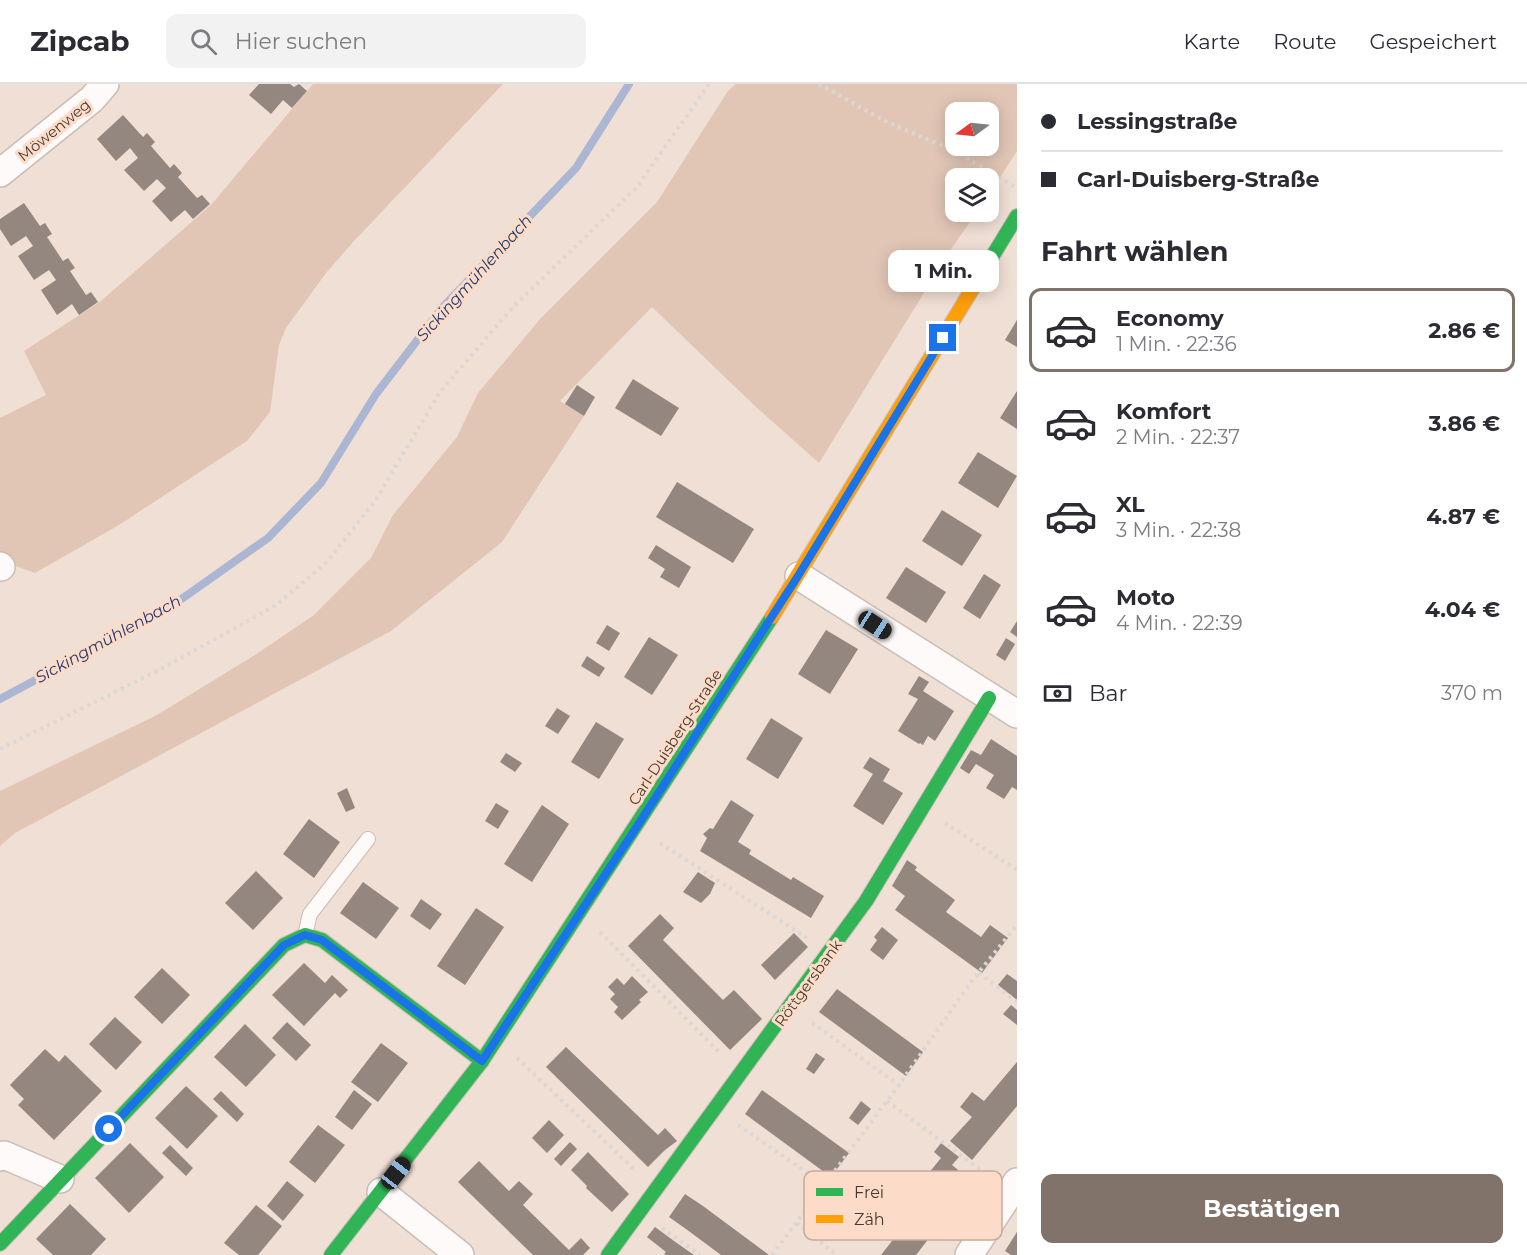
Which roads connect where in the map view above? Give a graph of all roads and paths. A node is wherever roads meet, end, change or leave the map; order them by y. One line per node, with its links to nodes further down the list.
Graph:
1 (105, 84): 4 (street, Möwenweg)
2 (709, 84): 10 (path)
3 (819, 84): 5 (path)
4 (0, 173)
5 (1017, 188)
6 (1017, 216): 7 (street, Carl-Duisberg-Straße)
7 (798, 576): 8 (street); 12 (street, Carl-Duisberg-Straße)
8 (989, 698): 9 (street); 11 (street, Röttgersbank)
9 (1017, 714)
10 (0, 749)
11 (922, 808): 14 (path); 18 (street, Röttgersbank)
12 (636, 828): 15 (street, Carl-Duisberg-Straße); 18 (path)
13 (368, 839): 17 (lane)
14 (1017, 870)
15 (580, 912): 22 (street, Carl-Duisberg-Straße); 24 (path)
16 (1017, 925): 19 (path)
17 (305, 935): 23 (street); 32 (street)
18 (830, 952): 21 (street, Röttgersbank)
19 (979, 973): 20 (path); 25 (path)
20 (1017, 1002)
21 (790, 1007): 24 (street, Röttgersbank); 25 (path)
22 (496, 1040): 23 (street, Carl-Duisberg-Straße); 34 (path)
23 (482, 1061): 35 (street, Carl-Duisberg-Straße)
24 (741, 1074): 27 (street, Röttgersbank)
25 (899, 1085): 26 (path)
26 (887, 1101): 30 (path); 31 (path)
27 (716, 1109): 29 (path); 34 (street, Röttgersbank)
28 (0, 1157): 32 (street)
29 (805, 1171)
30 (835, 1171)
31 (990, 1171)
32 (60, 1179): 43 (street)
33 (1014, 1187): 36 (street)
34 (656, 1190): 37 (street, Röttgersbank)
35 (381, 1192): 44 (street, Carl-Duisberg-Straße); 45 (street)
36 (1002, 1205)
37 (639, 1212): 46 (street, Röttgersbank); 47 (path)
38 (804, 1214): 39 (path)
39 (797, 1223): 40 (path); 48 (path)
40 (804, 1229)
41 (818, 1240): 49 (path)
42 (979, 1240): 50 (street)
43 (0, 1244)
44 (331, 1255)
45 (460, 1255)
46 (608, 1255)
47 (700, 1255)
48 (772, 1255)
49 (837, 1255)
50 (969, 1255)

